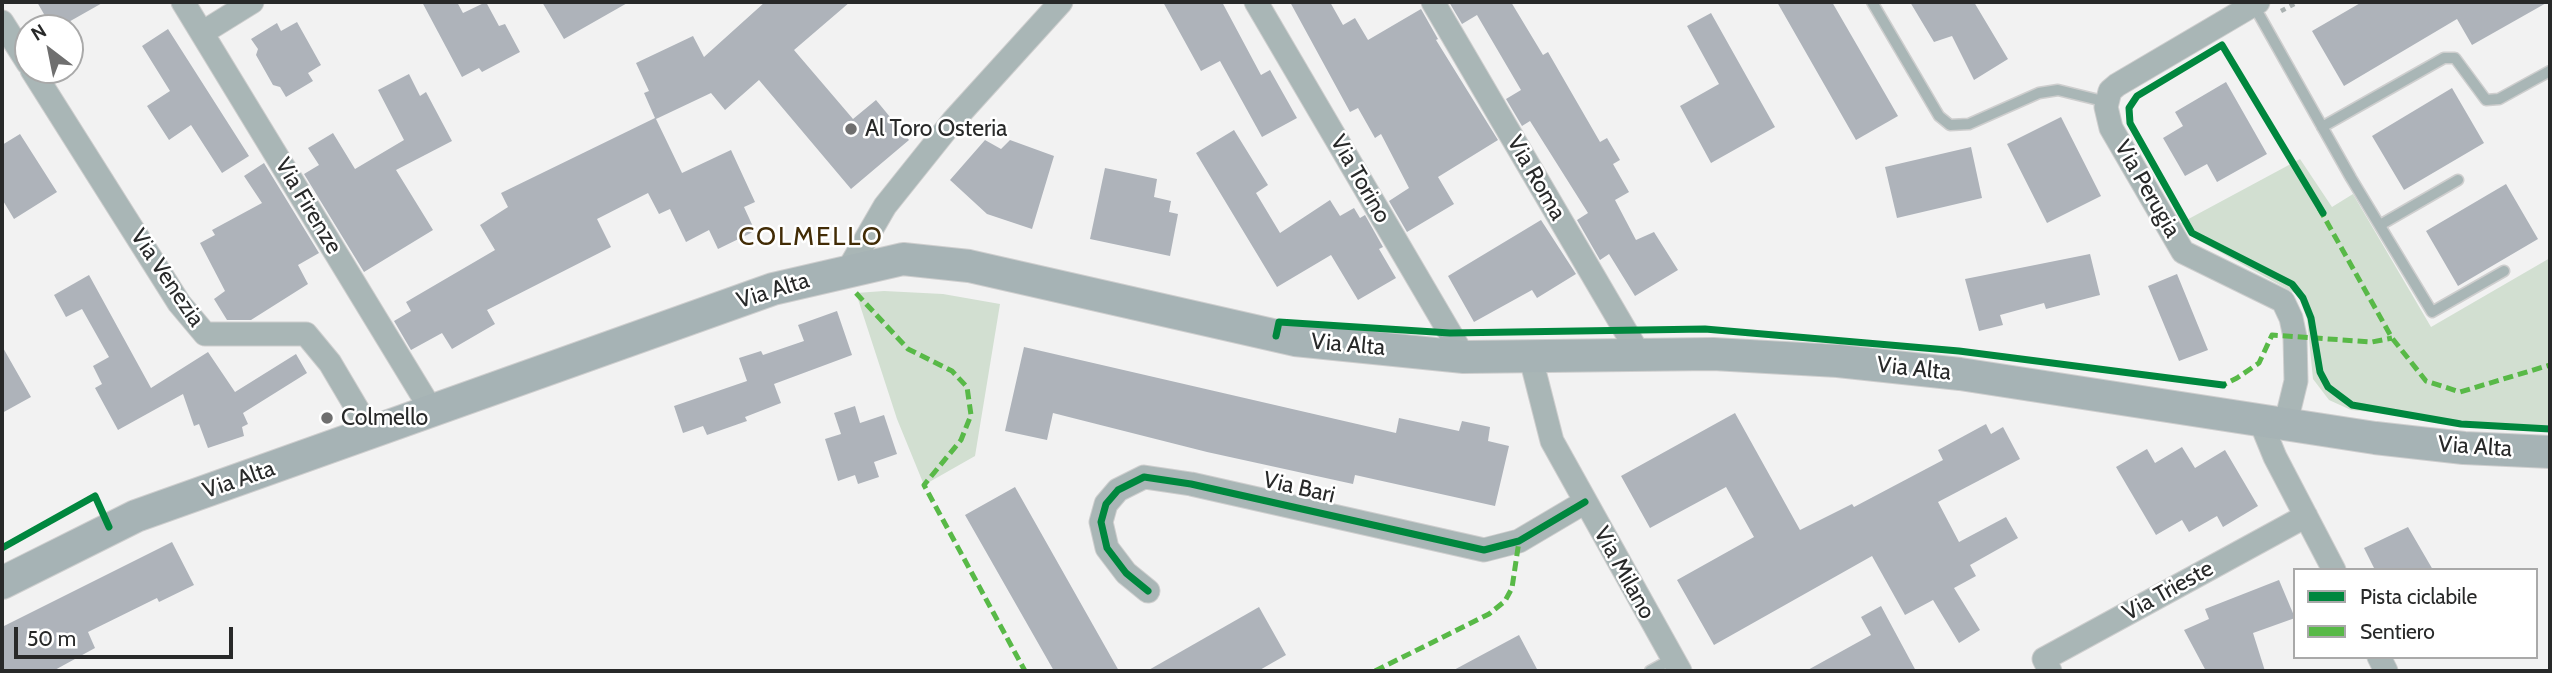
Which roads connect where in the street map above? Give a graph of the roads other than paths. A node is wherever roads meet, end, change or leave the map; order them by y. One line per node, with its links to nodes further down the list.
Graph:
1 (183, 2): 9 (street, Via Firenze)
2 (252, 2): 9 (street)
3 (1256, 2): 21 (street, Via Torino)
4 (1433, 2): 19 (street, Via Roma)
5 (1872, 2): 13 (lane)
6 (2256, 3): 13 (street); 14 (lane)
7 (1053, 5): 17 (street)
8 (2, 22): 10 (street)
9 (202, 33): 22 (street, Via Firenze)
10 (14, 41)
11 (2550, 71): 14 (lane)
12 (41, 84): 24 (street, Via Venezia)
13 (2107, 102): 23 (street, Via Perugia)
14 (2322, 127): 16 (lane)
15 (2458, 180): 16 (lane)
16 (2379, 225): 18 (lane)
17 (848, 271): 21 (main road, Via Alta); 22 (main road, Via Alta)
18 (2504, 271)
19 (1639, 354): 20 (main road, Via Alta); 23 (main road, Via Alta)
20 (1530, 355): 21 (main road, Via Alta); 26 (street, Via Milano)
21 (1464, 357)
22 (432, 411): 24 (main road, Via Alta)
23 (2273, 420): 25 (main road, Via Alta); 27 (street)
24 (372, 434): 29 (main road, Via Alta)
25 (2550, 452)
26 (1585, 502): 30 (street, Via Bari); 31 (street, Via Milano)
27 (2306, 516): 28 (street); 33 (street, Via Trieste)
28 (2332, 568)
29 (2, 583)
30 (1148, 591)
31 (1676, 665): 32 (lane)
32 (1650, 671)
33 (2050, 671)

